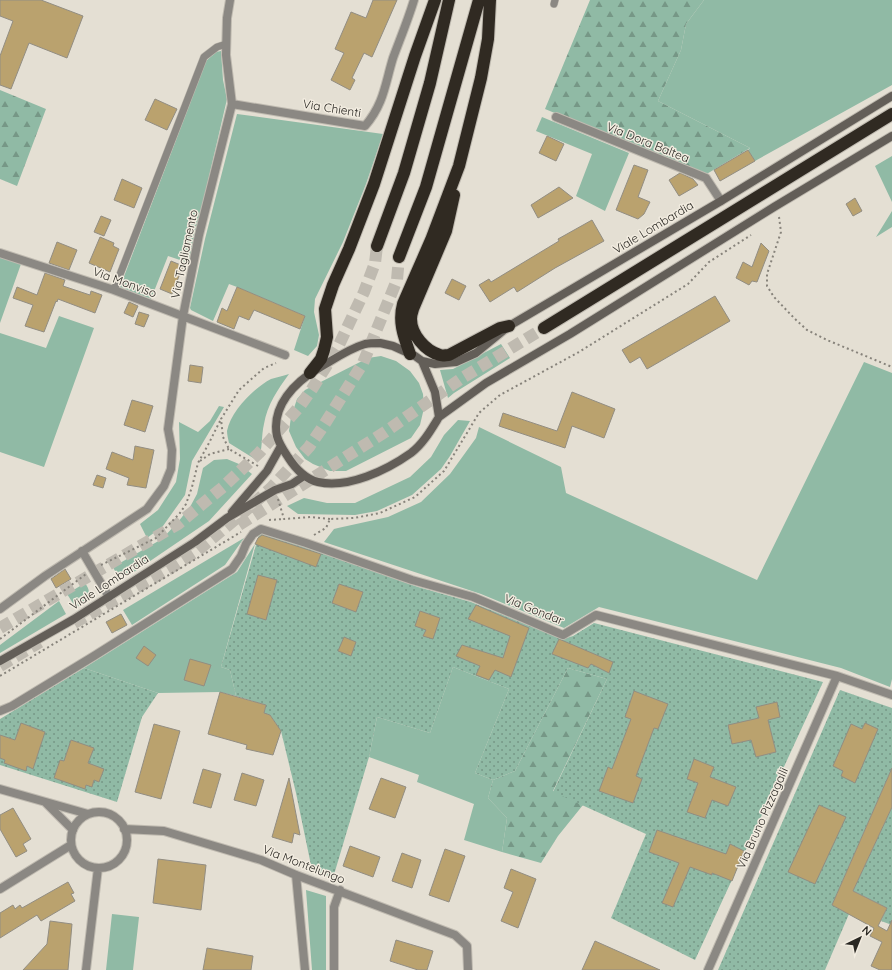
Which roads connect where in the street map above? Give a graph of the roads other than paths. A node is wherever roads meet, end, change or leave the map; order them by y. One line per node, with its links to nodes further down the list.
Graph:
1 (230, 0): 7 (street, Via Tagliamento)
2 (414, 0): 9 (street, Via Chienti)
3 (435, 0): 25 (highway)
4 (449, 0): 15 (highway)
5 (479, 0): 17 (highway)
6 (490, 0): 13 (highway)
7 (226, 44): 9 (street, Via Tagliamento); 18 (lane)
8 (892, 96): 14 (main road, Viale Lombardia)
9 (232, 104): 19 (street, Via Tagliamento)
10 (892, 114): 21 (highway)
11 (556, 117): 14 (street, Via Dora Baltea)
12 (892, 136): 26 (main road)
13 (459, 166): 20 (highway); 22 (highway)
14 (721, 201): 20 (main road, Viale Lombardia)
15 (377, 246)
16 (0, 253): 18 (street, Via Monviso)
17 (399, 258)
18 (114, 290): 19 (street, Via Monviso)
19 (183, 316): 23 (street, Via Monviso); 30 (street, Via Tagliamento)
20 (509, 326): 24 (main road, Viale Lombardia)
21 (544, 328)
22 (410, 354): 24 (main road); 25 (main road)
23 (285, 355)
24 (422, 361): 26 (main road)
25 (310, 373): 27 (main road)
26 (439, 417): 28 (main road)
27 (281, 446): 28 (main road); 29 (main road, Viale Lombardia)
28 (304, 476): 29 (main road, Viale Lombardia)
29 (227, 518): 31 (main road, Viale Lombardia)
30 (82, 551): 31 (street); 32 (street)
31 (109, 597): 33 (main road, Viale Lombardia)
32 (0, 609)
33 (0, 661)
34 (837, 676): 35 (street, Via Gondar); 36 (street, Via Gondar); 51 (street, Via Bruno Pizzagalli)
35 (892, 696)
36 (0, 711)
37 (0, 789): 38 (street)
38 (46, 803): 39 (street); 41 (street)
39 (88, 814): 40 (street); 41 (street)
40 (124, 829): 43 (street); 44 (street, Via Montelungo)
41 (73, 830): 42 (street)
42 (71, 845): 43 (street); 45 (street)
43 (98, 868): 47 (street)
44 (296, 875): 46 (street, Via Montelungo); 48 (street)
45 (0, 889)
46 (340, 890): 49 (street); 50 (street, Via Montelungo)
47 (86, 970)
48 (305, 970)
49 (334, 970)
50 (468, 970)
51 (708, 970)

